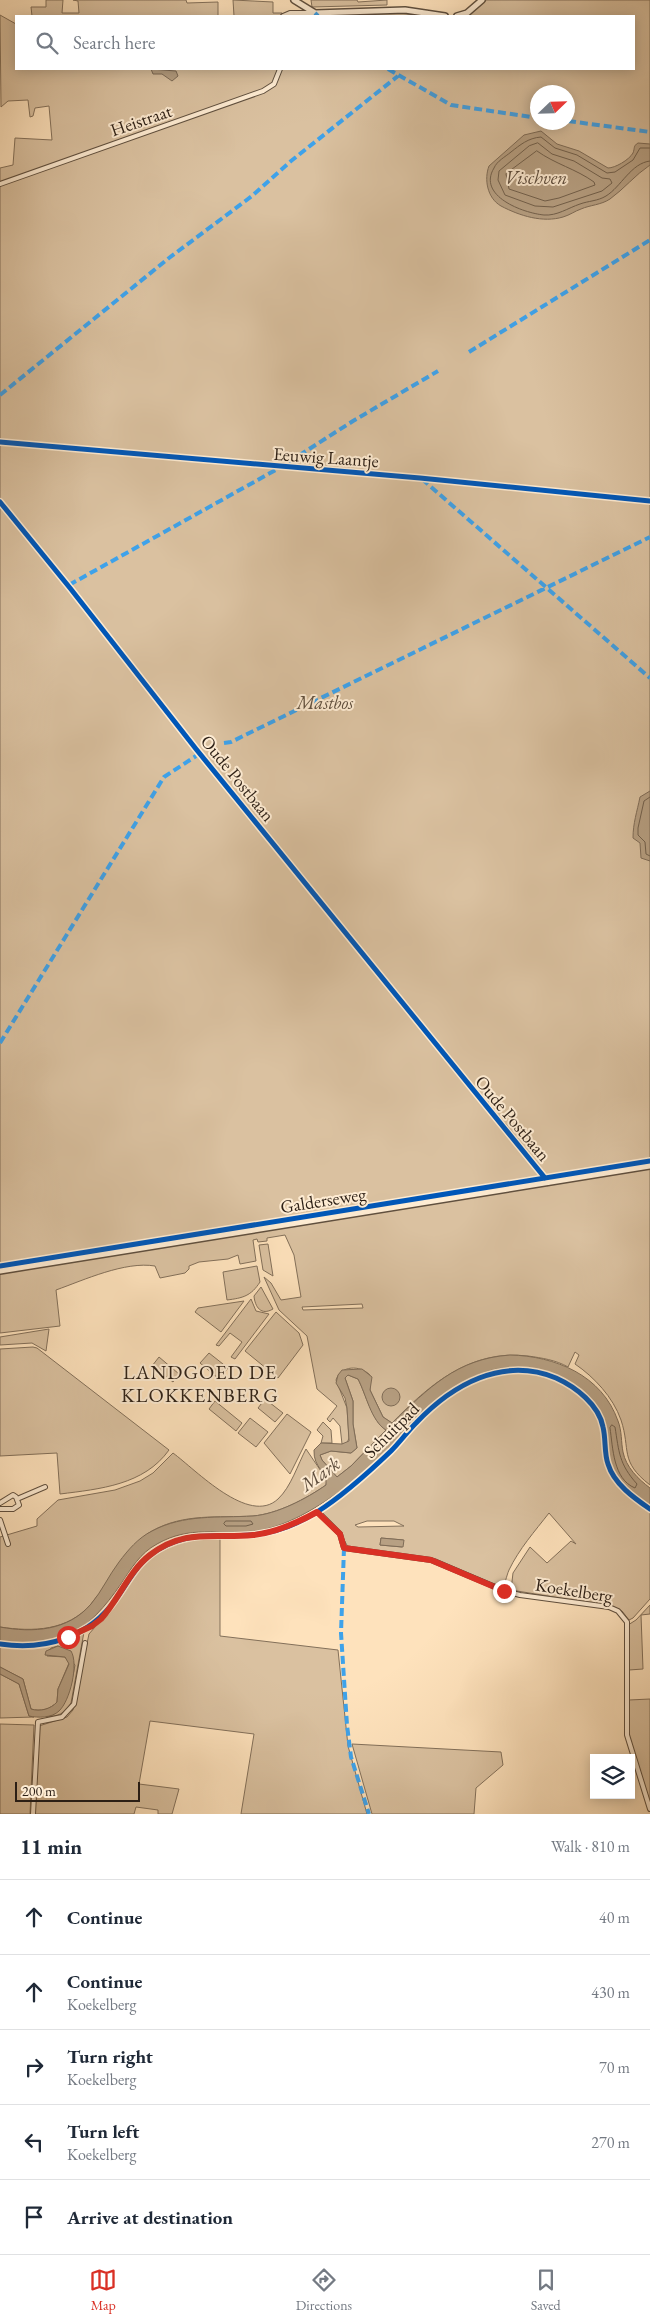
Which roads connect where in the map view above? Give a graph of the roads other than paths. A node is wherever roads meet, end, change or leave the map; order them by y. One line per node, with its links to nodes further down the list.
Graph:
1 (294, 0): 3 (street)
2 (482, 0): 6 (street)
3 (315, 13): 4 (street); 5 (street)
4 (285, 15)
5 (438, 15)
6 (460, 15)
7 (280, 70): 8 (street, Heistraat)
8 (0, 184)
9 (504, 1126): 11 (street, Oude Postbaan)
10 (650, 1166): 11 (street, Galderseweg)
11 (548, 1183): 12 (street, Galderseweg)
12 (0, 1271)
13 (45, 1488): 14 (street)
14 (17, 1499): 15 (street); 16 (street)
15 (0, 1503)
16 (0, 1509)
17 (320, 1514): 21 (street, Koekelberg)
18 (0, 1520): 19 (street)
19 (8, 1544)
20 (85, 1643): 22 (street)
21 (650, 1809)
22 (33, 1814)

